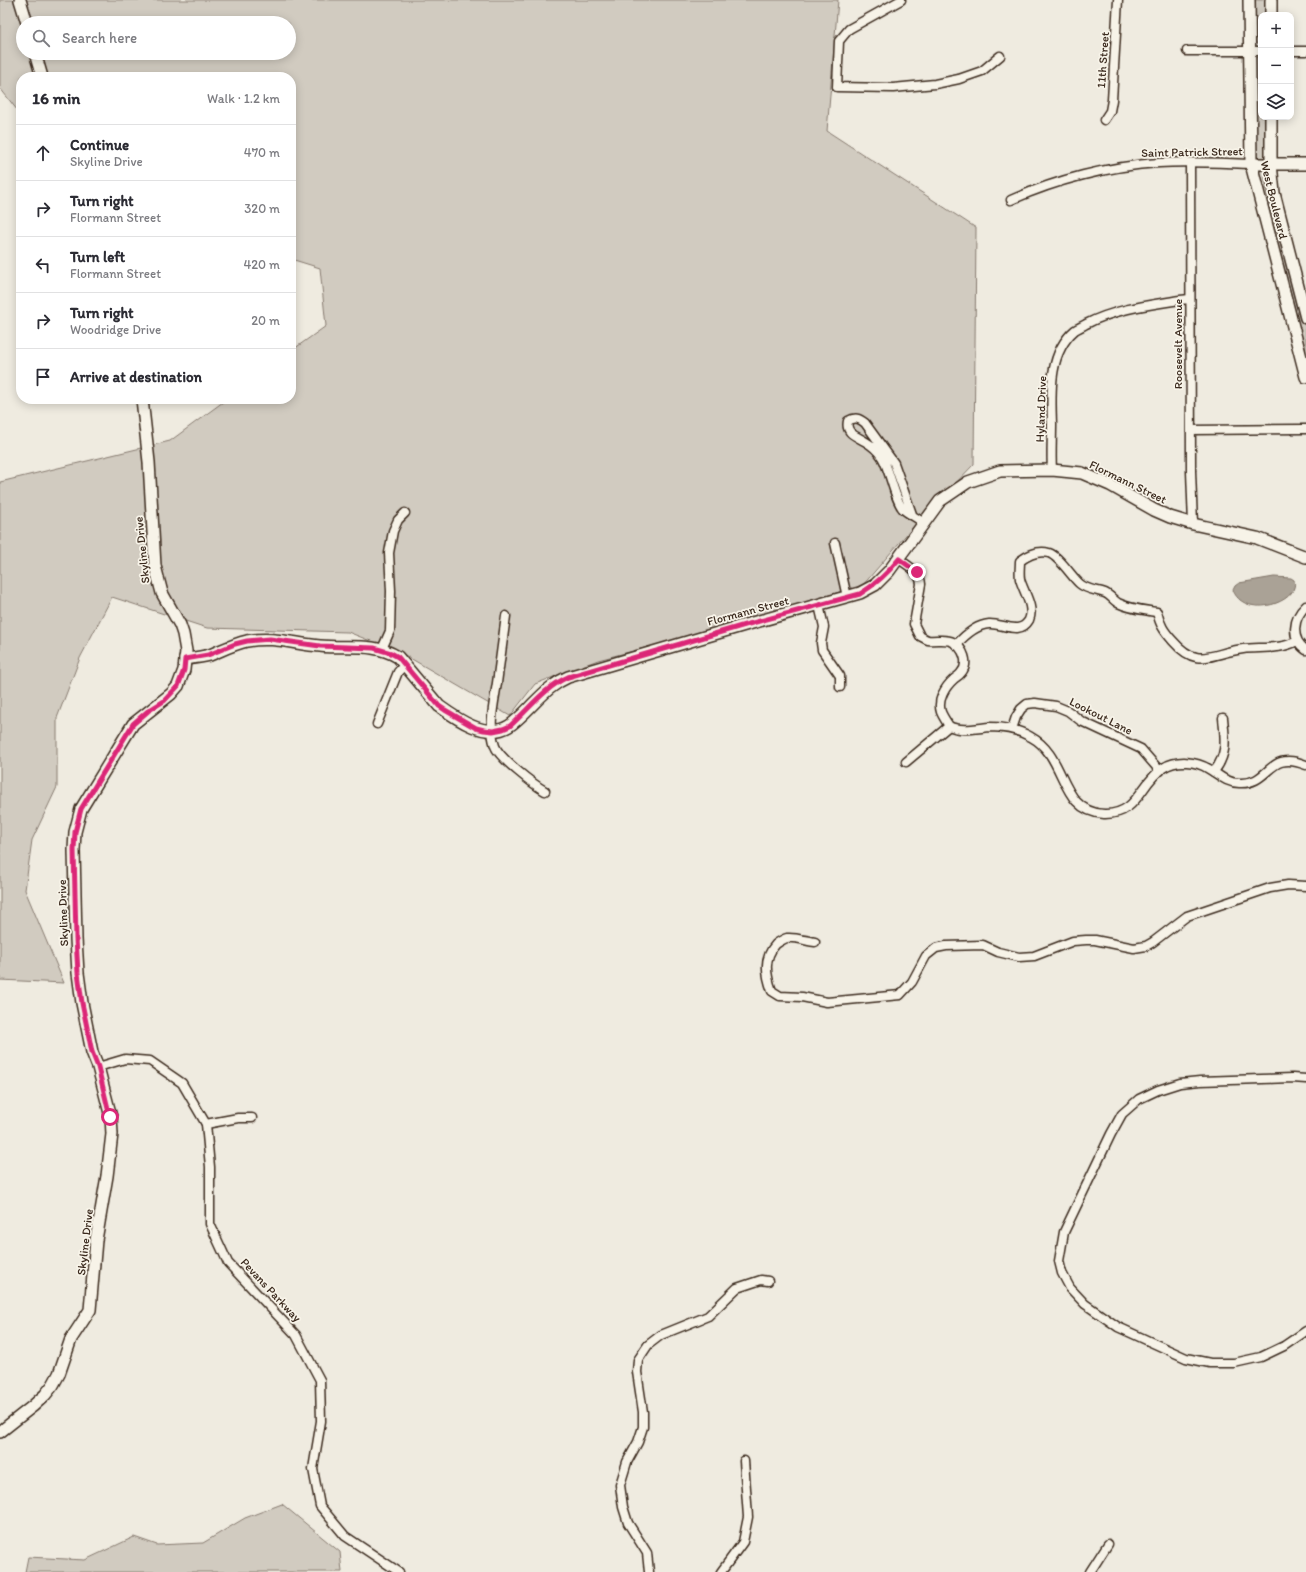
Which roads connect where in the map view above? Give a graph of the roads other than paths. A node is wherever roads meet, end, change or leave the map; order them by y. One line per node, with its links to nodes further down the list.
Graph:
1 (20, 0): 7 (street)
2 (901, 0): 13 (street)
3 (1118, 0): 16 (street, 11th Street)
4 (1249, 0): 9 (street, West Boulevard)
5 (1271, 0): 6 (street)
6 (1271, 12)
7 (25, 16)
8 (1187, 51): 9 (street)
9 (1249, 51): 10 (street); 19 (street, West Boulevard)
10 (1258, 51)
11 (1294, 51): 12 (street)
12 (1306, 51)
13 (1000, 56)
14 (37, 60): 15 (street)
15 (41, 72)
16 (1104, 120)
17 (1271, 120): 20 (street, West Boulevard)
18 (1190, 163): 19 (street, Saint Patrick Street); 22 (street, Saint Patrick Street); 23 (street, Roosevelt Avenue)
19 (1251, 164): 20 (street, Saint Patrick Street); 26 (street, West Boulevard)
20 (1271, 164): 21 (street, Saint Patrick Street); 24 (street, West Boulevard)
21 (1306, 164)
22 (1011, 200)
23 (1190, 299): 29 (street, Roosevelt Avenue); 30 (street, Hyland Drive)
24 (1304, 303): 25 (street, West Boulevard)
25 (1306, 318)
26 (1306, 377)
27 (142, 404): 46 (street, Skyline Drive)
28 (1306, 429): 29 (street)
29 (1191, 430): 34 (street, Roosevelt Avenue)
30 (1052, 470): 33 (street, Flormann Street); 34 (street, Flormann Street)
31 (405, 513): 44 (street)
32 (912, 514): 32 (street); 33 (street)
33 (924, 523): 37 (street, Flormann Street)
34 (1193, 524): 36 (street, Flormann Street)
35 (835, 543): 38 (street)
36 (1306, 557)
37 (899, 559): 38 (street, Flormann Street); 43 (street)
38 (847, 597): 39 (street, Flormann Street)
39 (819, 605): 48 (street); 53 (street, Flormann Street)
40 (1306, 606): 42 (street)
41 (506, 616): 53 (street)
42 (1297, 641): 43 (street); 45 (street)
43 (956, 645): 51 (street)
44 (382, 650): 46 (street); 47 (street)
45 (1306, 650)
46 (185, 659): 61 (street, Skyline Drive)
47 (405, 664): 50 (street); 53 (street)
48 (840, 688)
49 (1223, 718): 57 (street)
50 (377, 724)
51 (949, 726): 52 (street); 54 (street)
52 (1012, 729): 56 (street, Lookout Lane); 56 (street)
53 (493, 731): 58 (street)
54 (906, 762)
55 (1306, 765): 57 (street)
56 (1160, 771): 57 (street)
57 (1214, 772)
58 (545, 790)
59 (1306, 886): 60 (street)
60 (815, 942)
61 (98, 1067): 64 (street, Pevans Parkway); 67 (street, Skyline Drive)
62 (1306, 1079): 66 (street)
63 (252, 1118): 64 (street)
64 (206, 1124): 70 (street, Pevans Parkway)
65 (768, 1281): 71 (street)
66 (1306, 1331)
67 (0, 1432)
68 (744, 1461): 72 (street)
69 (1108, 1544): 73 (street)
70 (398, 1572)
71 (649, 1572)
72 (721, 1572)
73 (1090, 1572)

